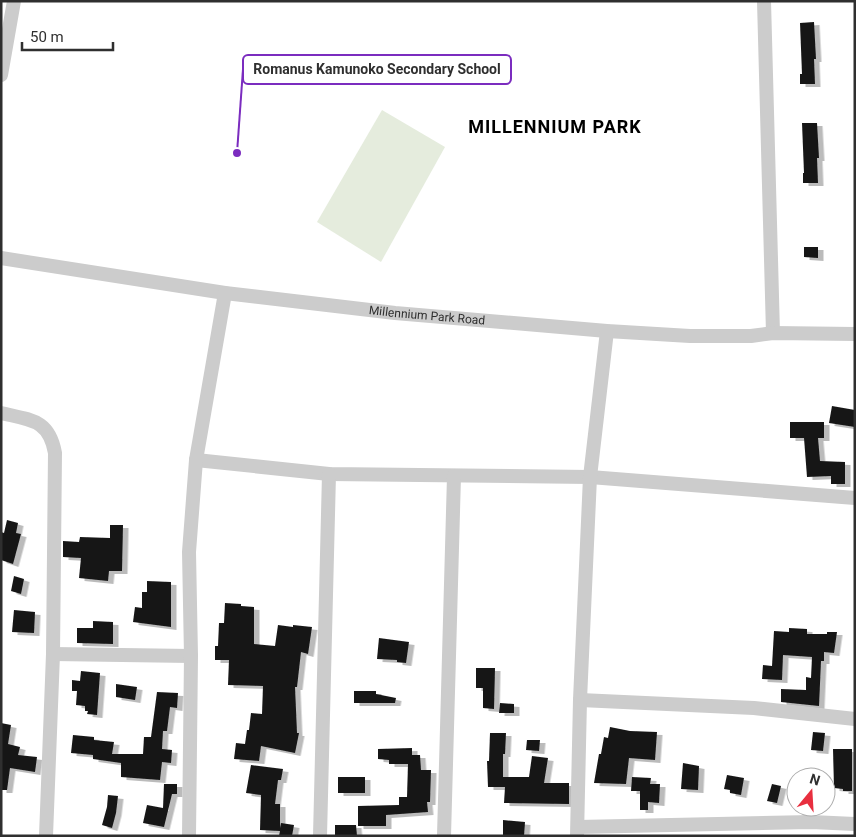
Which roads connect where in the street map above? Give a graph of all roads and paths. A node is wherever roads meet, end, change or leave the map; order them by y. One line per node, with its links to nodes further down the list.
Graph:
1 (14, 1): 3 (street)
2 (764, 1): 7 (street)
3 (1, 75)
4 (1, 258): 5 (street, Millennium Park Road)
5 (225, 293): 6 (street, Millennium Park Road); 10 (street)
6 (607, 331): 7 (street, Millennium Park Road); 13 (street)
7 (773, 333): 8 (street, Millennium Park Road)
8 (855, 334)
9 (1, 413): 15 (street)
10 (196, 460): 11 (street); 16 (street)
11 (329, 474): 12 (street); 23 (street)
12 (454, 476): 13 (street); 24 (street)
13 (590, 477): 14 (street); 17 (street)
14 (855, 498)
15 (53, 654): 16 (street); 21 (street)
16 (191, 656): 22 (street)
17 (580, 700): 18 (street); 20 (street)
18 (855, 719)
19 (855, 824): 20 (street)
20 (578, 831)
21 (46, 836)
22 (189, 836)
23 (320, 836)
24 (444, 836)

